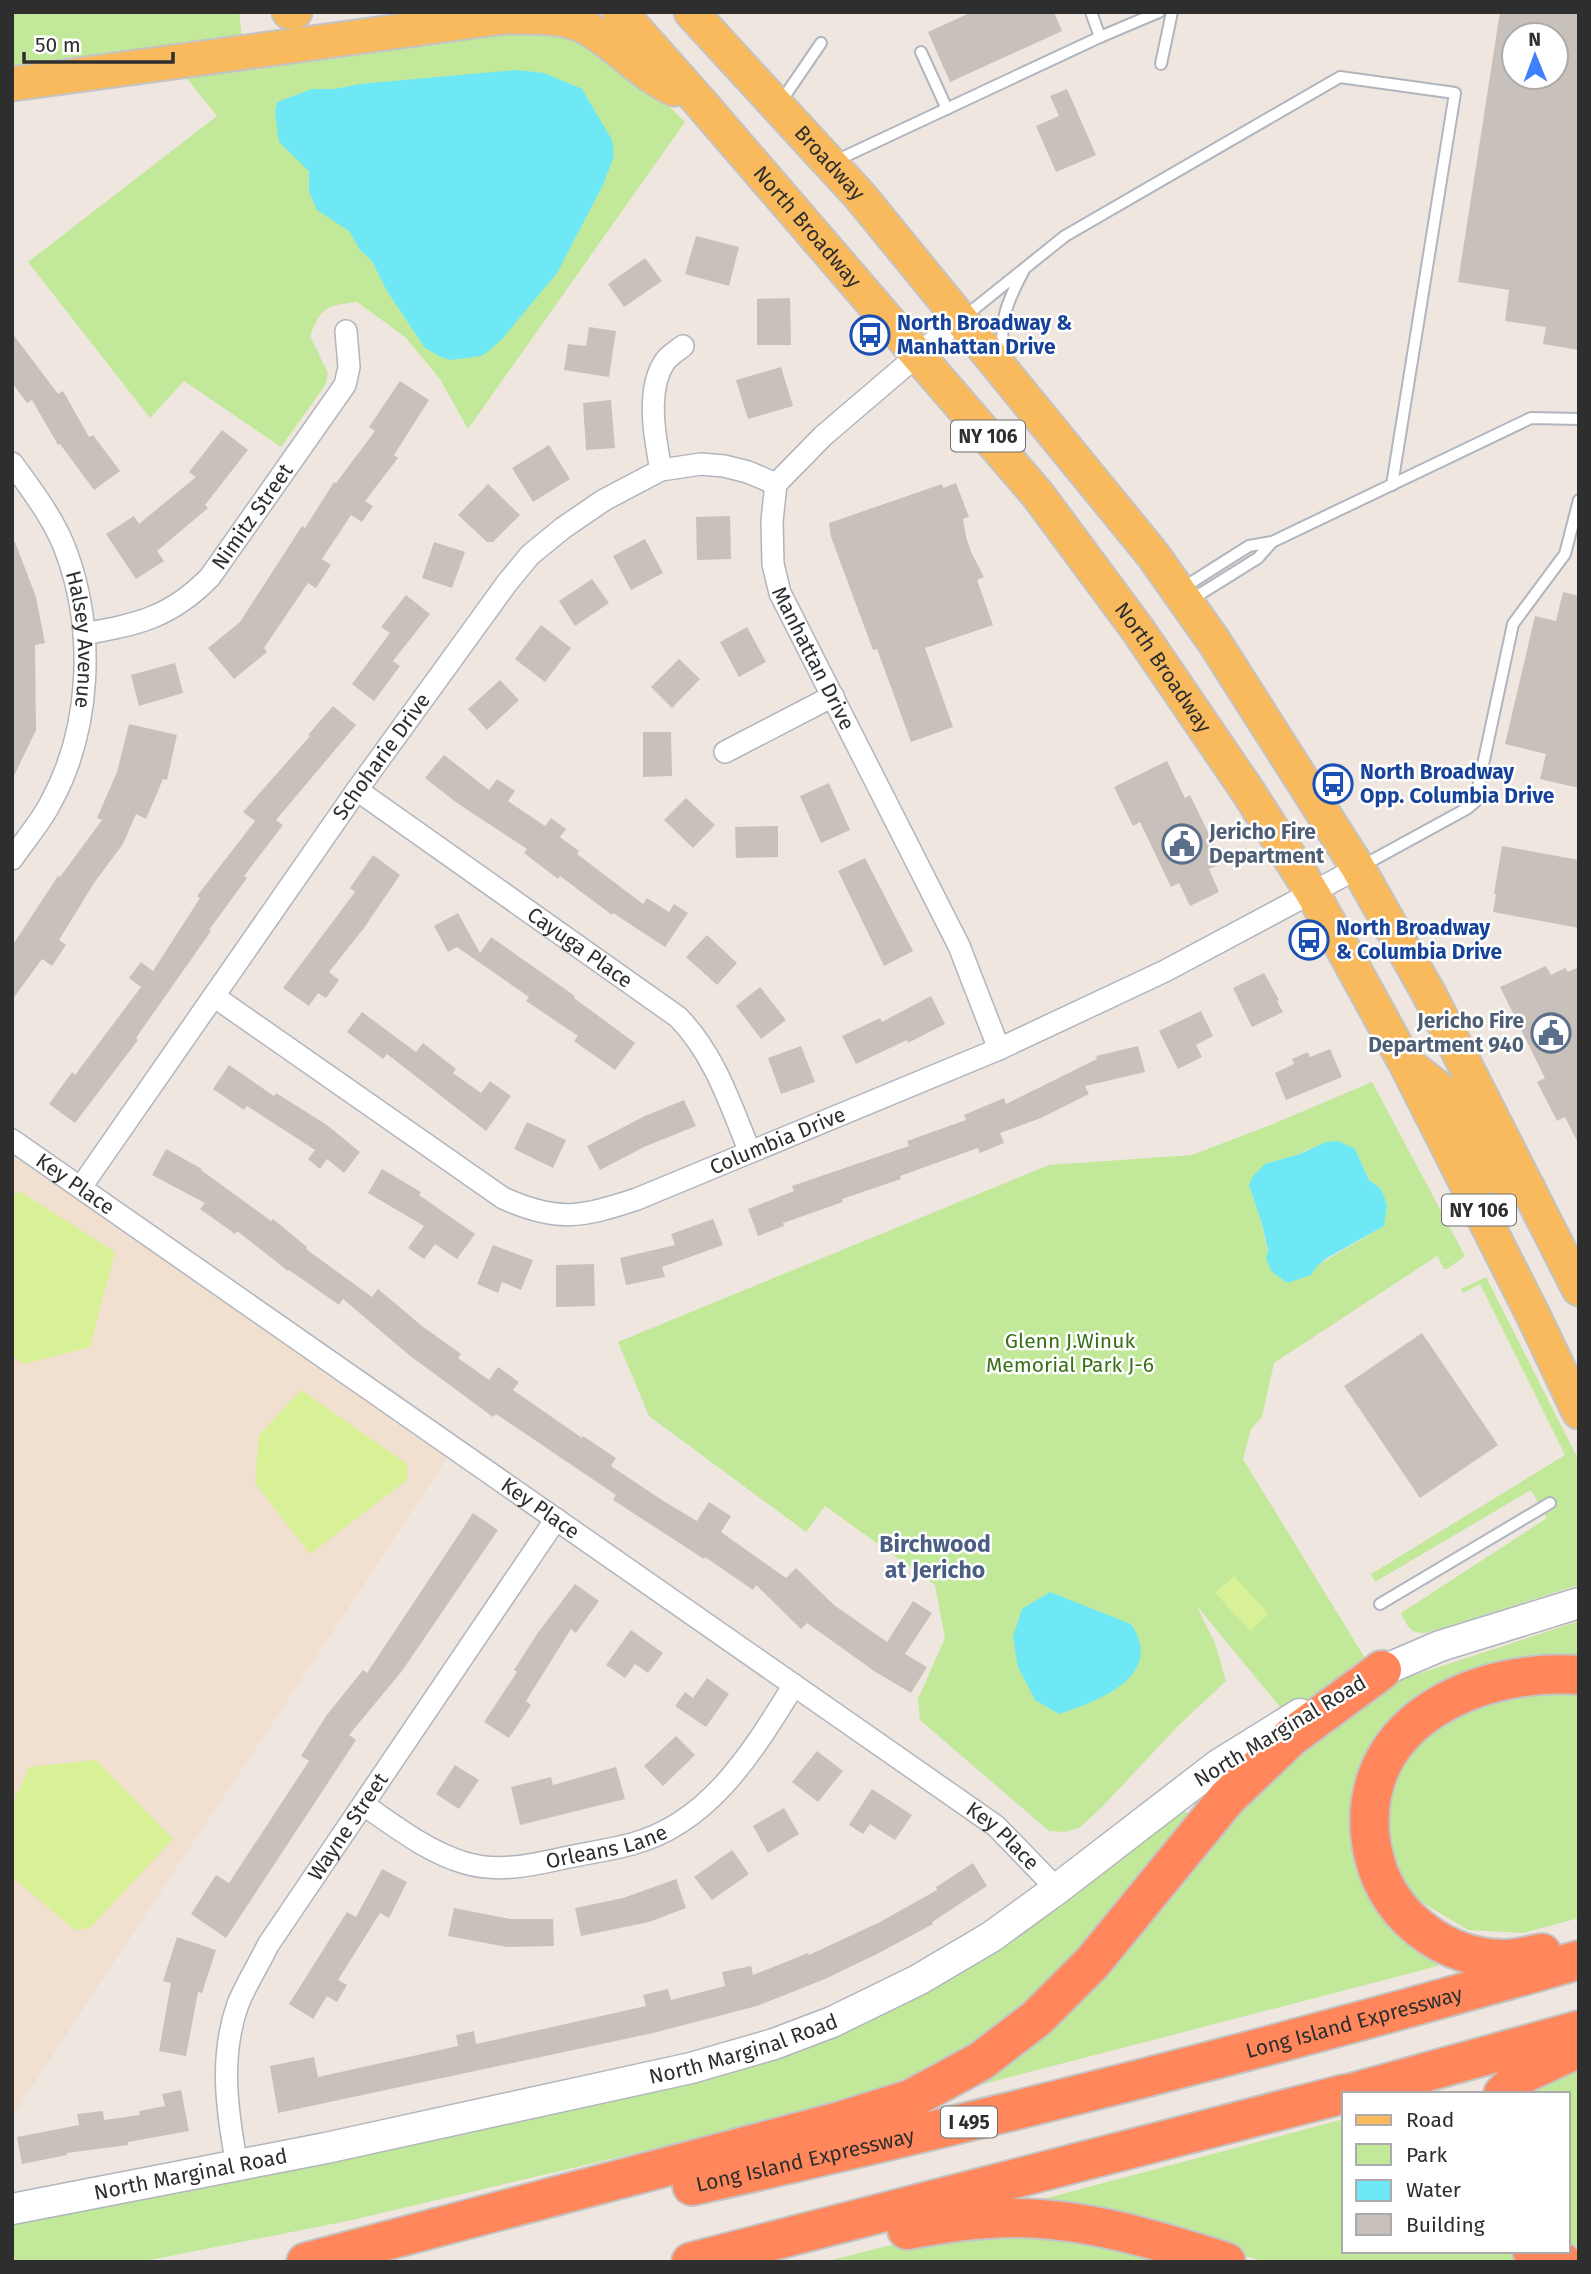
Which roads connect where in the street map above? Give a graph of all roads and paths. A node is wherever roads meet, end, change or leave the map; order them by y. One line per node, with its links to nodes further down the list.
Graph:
1 (289, 12): 2 (main road)
2 (295, 12)
3 (620, 12): 13 (main road, North Broadway / NY 106)
4 (691, 12): 14 (main road, Broadway / NY 106)
5 (1091, 12): 8 (lane)
6 (1159, 12): 8 (lane)
7 (1172, 12): 11 (lane)
8 (1100, 37): 15 (lane)
9 (821, 43): 14 (lane)
10 (921, 52): 15 (lane)
11 (1161, 64)
12 (12, 85): 13 (main road)
13 (699, 101): 21 (main road, North Broadway / NY 106)
14 (779, 106): 16 (main road, Broadway / NY 106)
15 (947, 109): 16 (lane)
16 (831, 164): 18 (main road, Broadway / NY 106)
17 (1026, 267): 18 (lane); 22 (lane); 27 (lane)
18 (961, 318): 21 (street); 22 (main road, NY 106)
19 (346, 331): 30 (street, Nimitz Street)
20 (684, 346): 25 (street)
21 (920, 355): 26 (street); 36 (main road, North Broadway / NY 106)
22 (1010, 379): 29 (main road, NY 106)
23 (1579, 419): 27 (lane)
24 (12, 463): 30 (street, Halsey Avenue)
25 (661, 470): 26 (street, Schoharie Drive); 33 (street, Schoharie Drive)
26 (776, 484): 31 (street, Manhattan Drive)
27 (1392, 485): 29 (lane)
28 (1579, 500): 35 (lane)
29 (1182, 597): 35 (main road, NY 106)
30 (83, 634): 34 (street, Halsey Avenue)
31 (833, 696): 32 (street); 38 (street, Manhattan Drive)
32 (725, 752)
33 (357, 790): 37 (street, Schoharie Drive); 41 (street, Cayuga Place)
34 (12, 859)
35 (1359, 868): 36 (street, Columbia Drive); 43 (main road, NY 106)
36 (1313, 894): 38 (street, Columbia Drive); 39 (main road, North Broadway / NY 106)
37 (215, 997): 41 (street, Columbia Drive); 42 (street, Schoharie Drive)
38 (999, 1049): 41 (street, Columbia Drive)
39 (1405, 1062): 43 (main road); 45 (main road, North Broadway / NY 106)
40 (12, 1140): 42 (street, Key Place)
41 (750, 1152)
42 (81, 1187): 49 (street, Key Place)
43 (1528, 1188): 44 (main road, NY 106)
44 (1579, 1289)
45 (1534, 1317): 46 (main road); 47 (main road, North Broadway / NY 106)
46 (1579, 1370)
47 (1579, 1412)
48 (1550, 1503): 51 (lane)
49 (556, 1519): 54 (street, Key Place); 55 (street, Wayne Street)
50 (1579, 1603): 52 (main road, North Marginal Road)
51 (1380, 1604)
52 (1382, 1670): 56 (main road, North Marginal Road); 67 (highway)
53 (1579, 1675): 57 (highway)
54 (794, 1685): 55 (street, Orleans Lane); 56 (street, Key Place)
55 (364, 1805): 64 (street, Wayne Street)
56 (1057, 1889): 64 (main road, North Marginal Road)
57 (1579, 1946)
58 (1579, 1960): 68 (highway, Long Island Expressway / I 495)
59 (1579, 2030): 61 (highway)
60 (1579, 2048): 62 (highway)
61 (1352, 2092)
62 (1505, 2092)
63 (1342, 2095): 69 (highway)
64 (237, 2166): 65 (main road, North Marginal Road)
65 (12, 2209)
66 (1537, 2253): 72 (highway)
67 (306, 2262)
68 (353, 2262)
69 (691, 2262)
70 (718, 2262): 71 (highway)
71 (1226, 2262)
72 (1562, 2262)

